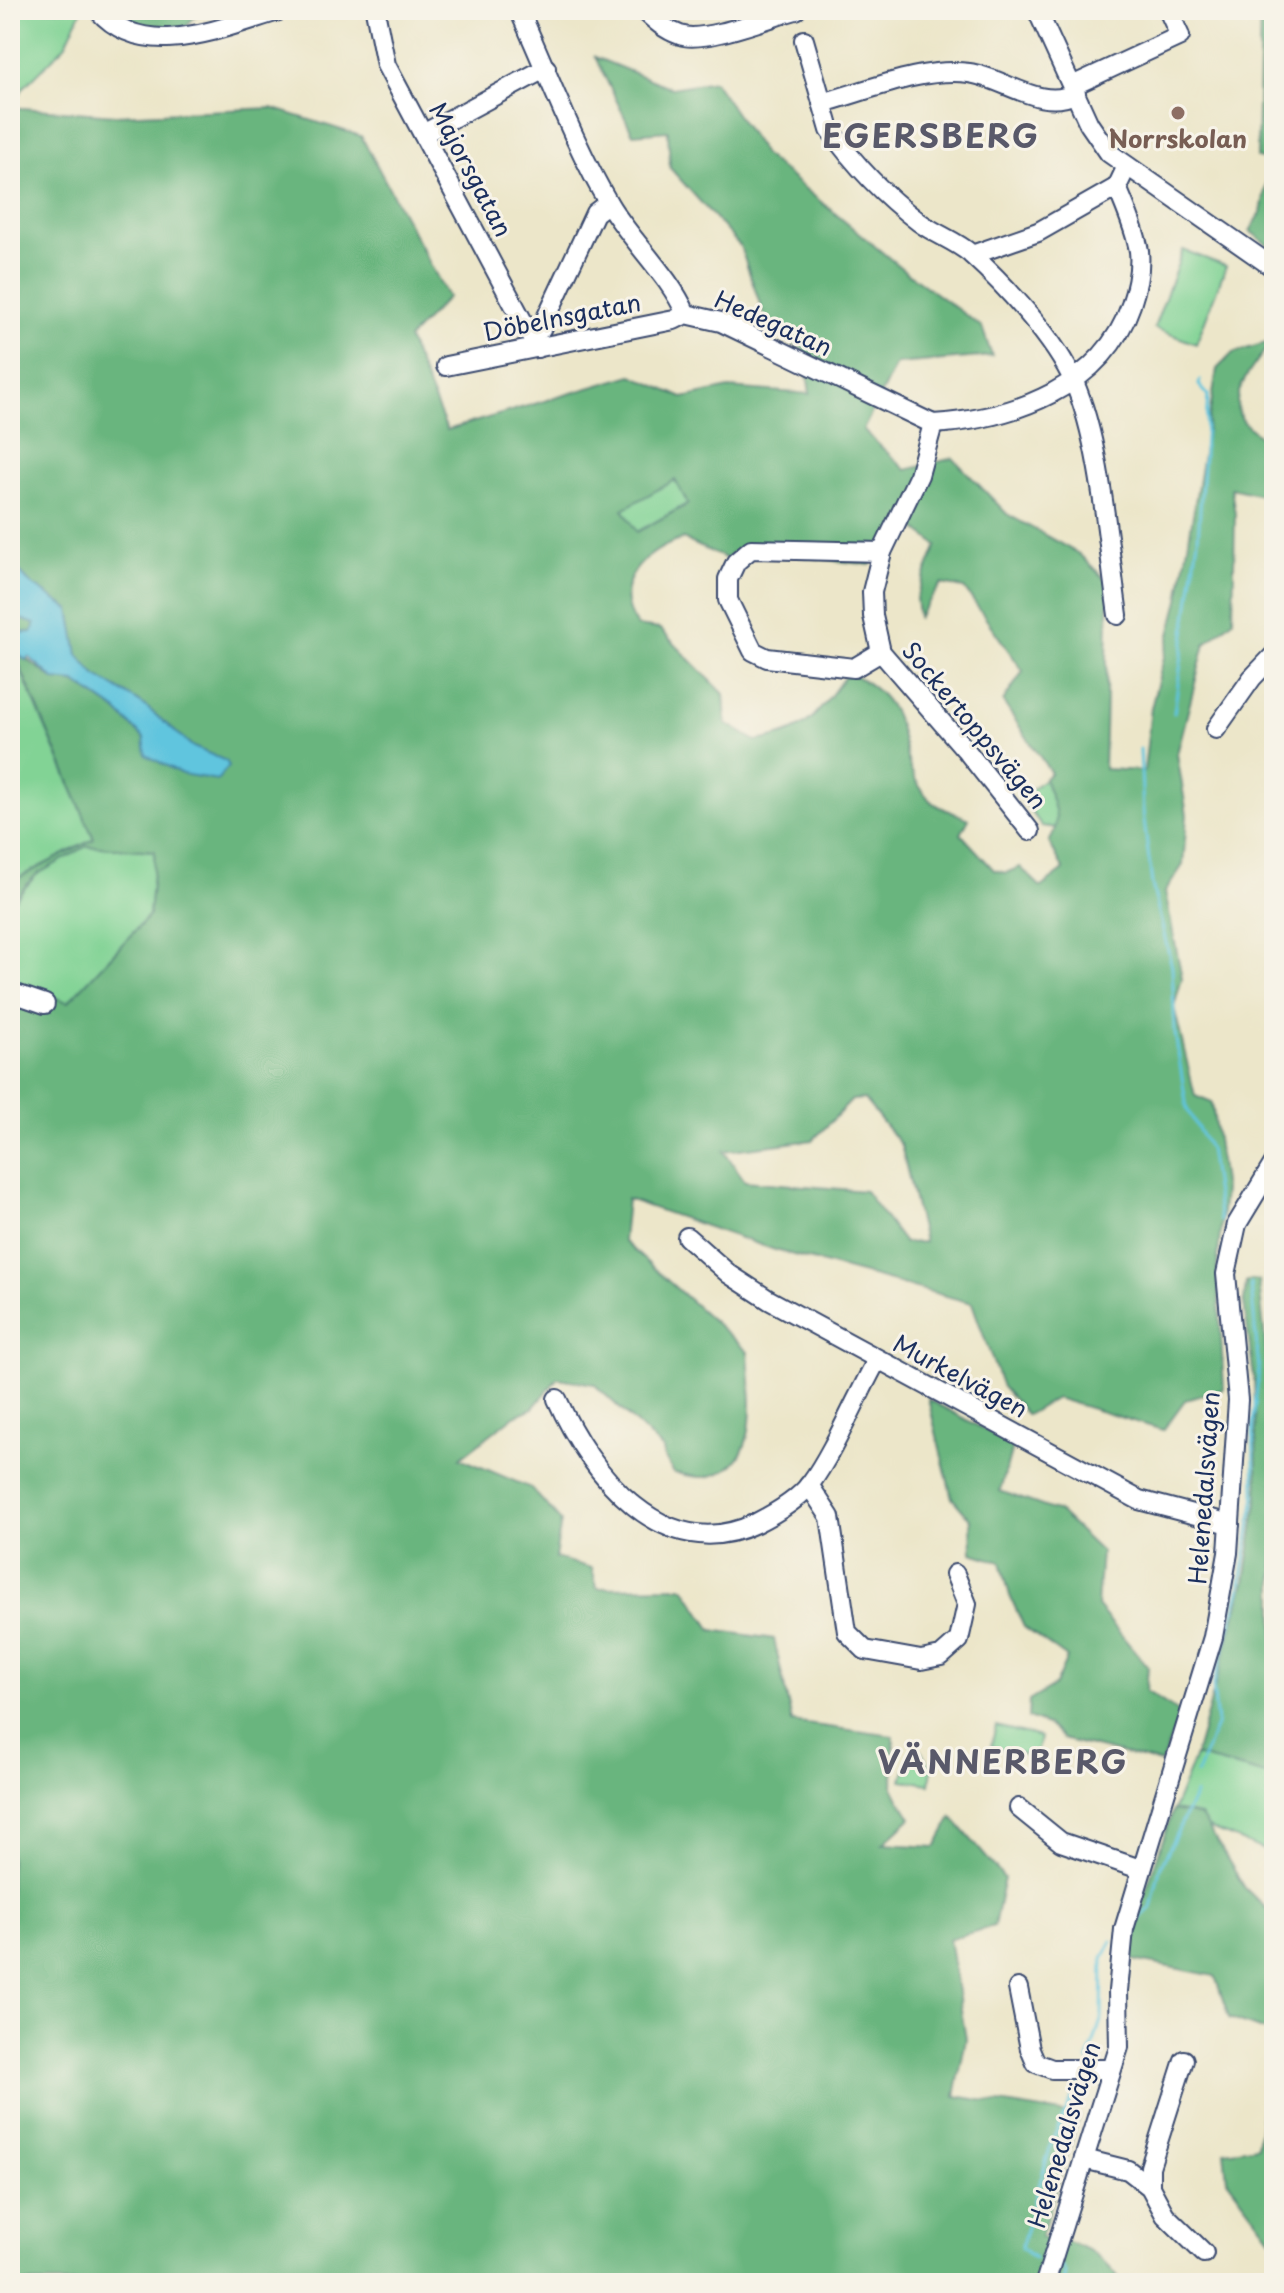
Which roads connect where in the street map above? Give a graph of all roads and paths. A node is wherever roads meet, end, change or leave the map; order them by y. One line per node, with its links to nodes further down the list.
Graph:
1 (98, 10): 2 (street)
2 (282, 10)
3 (375, 10): 13 (street, Majorsgatan)
4 (519, 10): 10 (street, Hedegatan)
5 (644, 10): 6 (street)
6 (795, 10)
7 (1037, 10): 11 (street)
8 (1168, 10): 11 (street)
9 (804, 40): 12 (street)
10 (546, 68): 13 (street); 16 (street, Hedegatan)
11 (1074, 90): 12 (street); 14 (street)
12 (822, 103): 17 (street)
13 (423, 134): 20 (street, Majorsgatan)
14 (1127, 166): 15 (street); 18 (street)
15 (1117, 187): 17 (street); 22 (street, Hedegatan)
16 (608, 203): 19 (street, Hedegatan); 20 (street)
17 (972, 255): 22 (street)
18 (1274, 268)
19 (686, 314): 20 (street, Döbelnsgatan); 23 (street, Hedegatan)
20 (533, 341): 21 (street, Döbelnsgatan)
21 (446, 366)
22 (1074, 381): 23 (street, Hedegatan); 25 (street)
23 (933, 424): 24 (street, Sockertoppsvägen)
24 (882, 552): 26 (street, Sockertoppsvägen); 26 (street)
25 (1118, 615)
26 (881, 652): 29 (street, Sockertoppsvägen)
27 (1274, 655): 28 (street)
28 (1216, 729)
29 (1030, 831)
30 (10, 992): 31 (street)
31 (45, 1004)
32 (1274, 1163): 37 (street, Helenedalsvägen)
33 (687, 1237): 34 (street, Murkelvägen)
34 (877, 1360): 36 (street); 37 (street, Murkelvägen)
35 (557, 1399): 36 (street)
36 (809, 1485): 38 (street)
37 (1230, 1524): 40 (street, Helenedalsvägen)
38 (955, 1574)
39 (1019, 1808): 40 (street)
40 (1140, 1869): 43 (street, Helenedalsvägen)
41 (1018, 1988): 43 (street)
42 (1184, 2060): 45 (street)
43 (1111, 2069): 44 (street, Helenedalsvägen)
44 (1084, 2159): 45 (street); 47 (street, Helenedalsvägen)
45 (1150, 2187): 46 (street)
46 (1204, 2253)
47 (1045, 2283)

